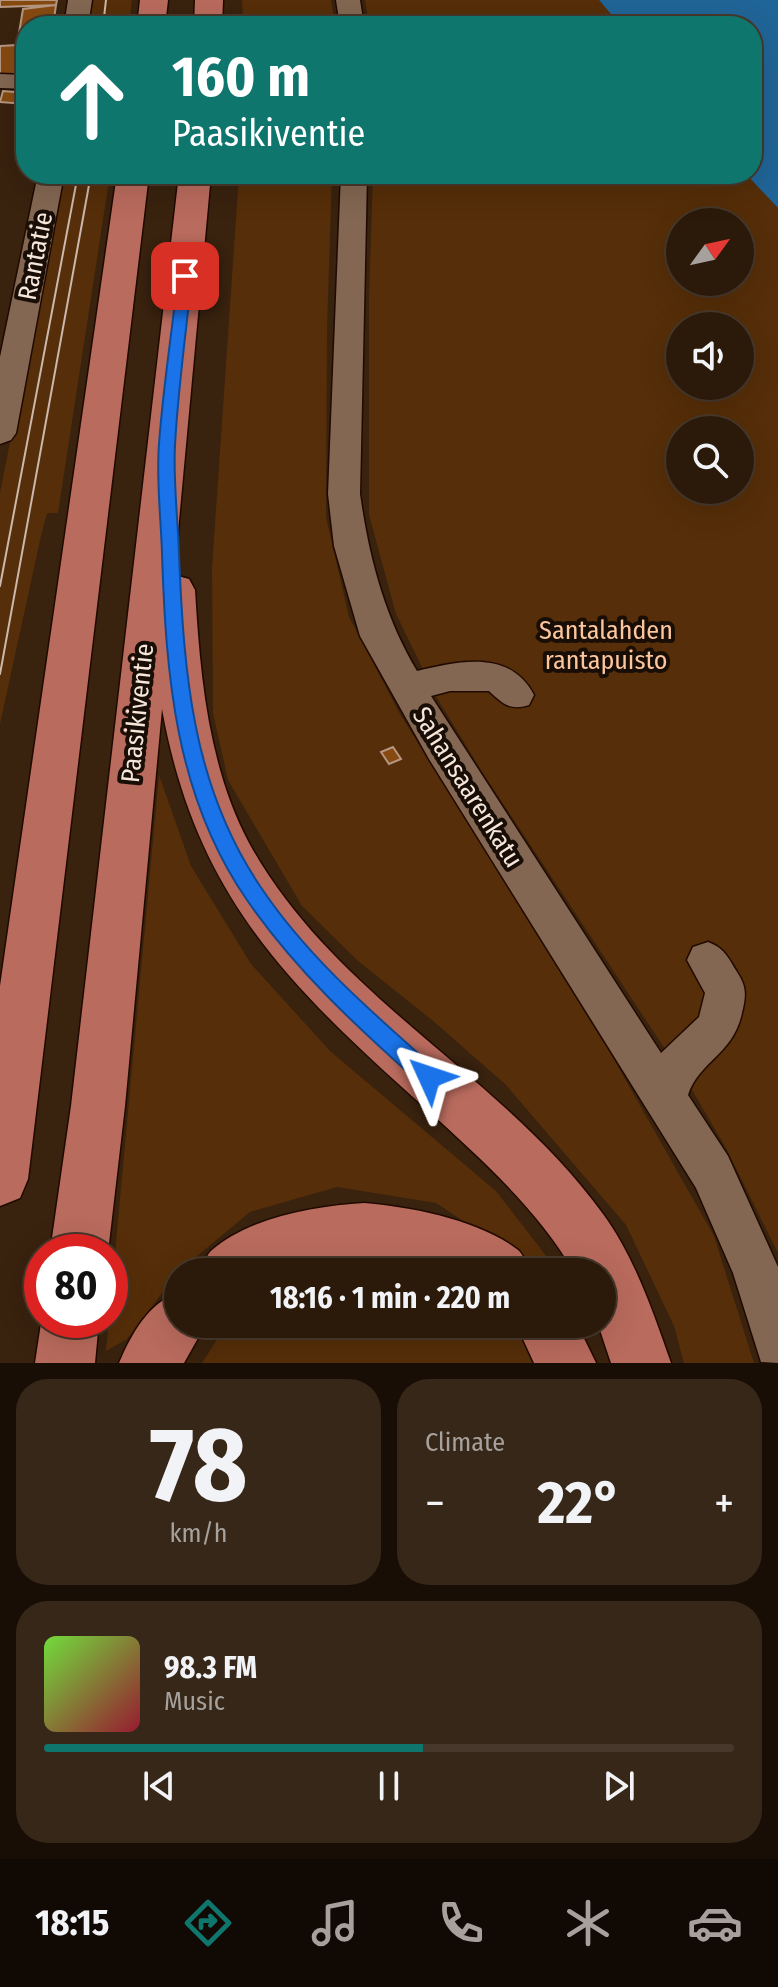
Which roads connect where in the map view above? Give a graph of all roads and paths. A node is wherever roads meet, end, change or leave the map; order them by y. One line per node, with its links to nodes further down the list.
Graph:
1 (49, 184): 5 (street, Rantatie)
2 (132, 184): 11 (highway)
3 (194, 184): 6 (highway, Paasikiventie)
4 (354, 184): 7 (street, Sahansaarenkatu)
5 (2, 417)
6 (166, 448): 12 (highway, Paasikiventie); 22 (highway)
7 (406, 688): 8 (street); 10 (street, Sahansaarenkatu)
8 (516, 695)
9 (708, 960): 10 (street)
10 (666, 1096): 18 (street, Sahansaarenkatu)
11 (0, 1179)
12 (81, 1234)
13 (248, 1258): 14 (highway)
14 (475, 1258)
15 (68, 1338): 19 (highway)
16 (166, 1338): 20 (highway)
17 (553, 1338): 21 (highway)
18 (778, 1345)
19 (65, 1363)
20 (149, 1363)
21 (566, 1363)
22 (641, 1363)

